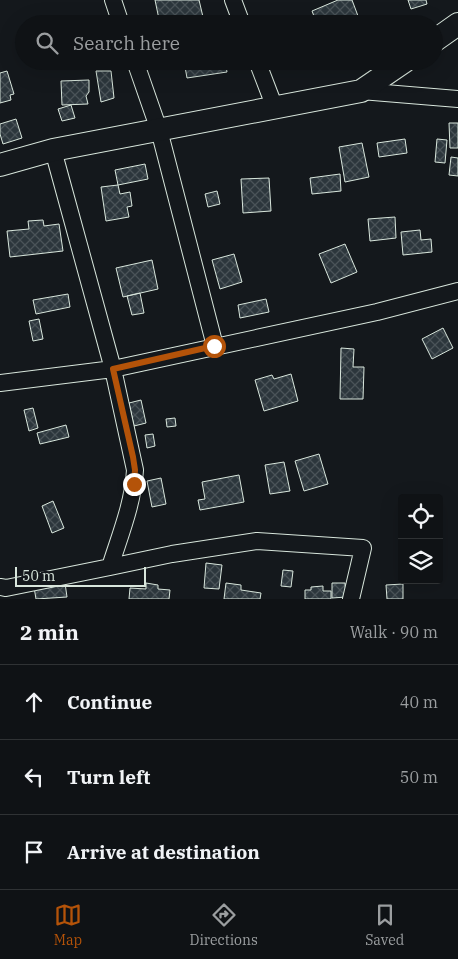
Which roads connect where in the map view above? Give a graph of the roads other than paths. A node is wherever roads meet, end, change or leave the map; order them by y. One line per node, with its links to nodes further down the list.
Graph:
1 (113, 0): 3 (street)
2 (233, 0): 4 (street)
3 (118, 15)
4 (239, 15)
5 (458, 24): 6 (street)
6 (443, 35)
7 (137, 70): 13 (street)
8 (260, 70): 12 (street)
9 (391, 70): 10 (street)
10 (361, 91): 11 (street); 12 (street)
11 (458, 99)
12 (275, 108): 13 (street)
13 (159, 130): 14 (street); 17 (street)
14 (53, 150): 15 (street); 18 (street)
15 (0, 164)
16 (458, 291): 17 (street)
17 (214, 346): 18 (street)
18 (113, 369): 19 (street); 20 (street)
19 (0, 383)
20 (110, 566): 21 (street); 22 (street)
21 (5, 591)
22 (351, 599)

